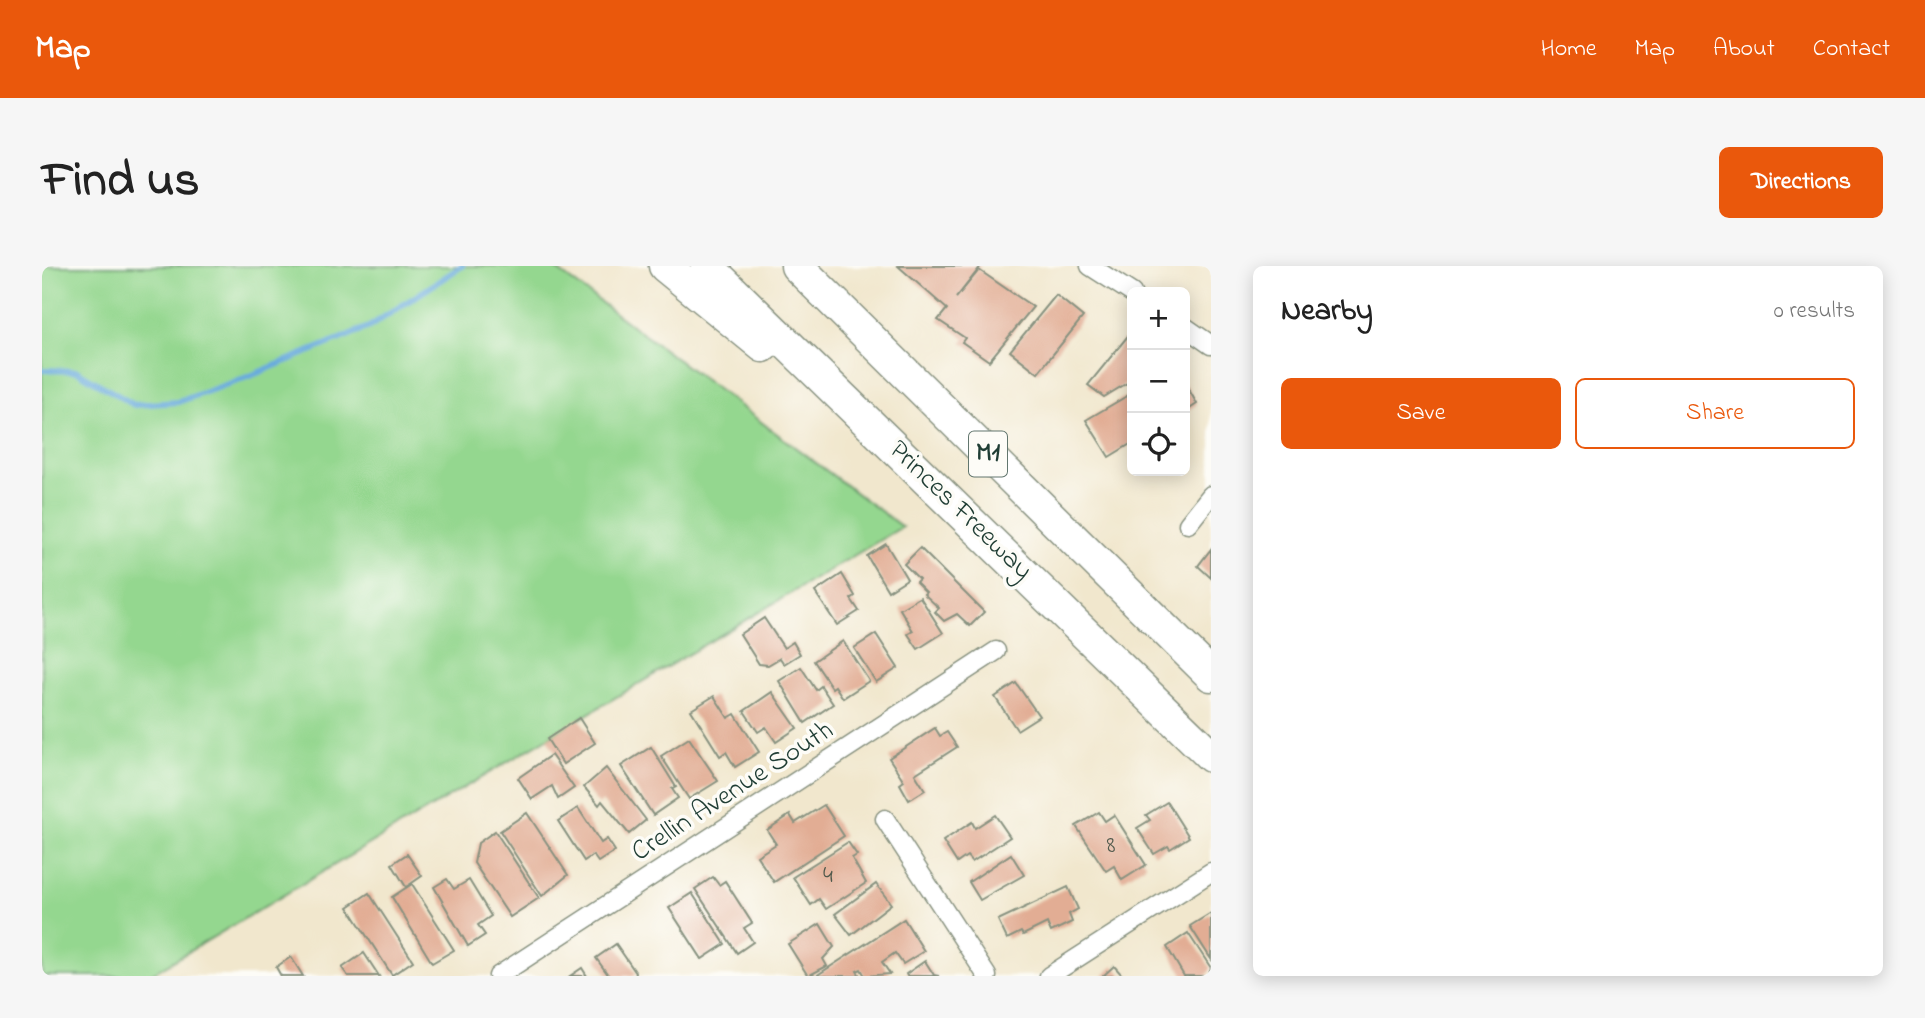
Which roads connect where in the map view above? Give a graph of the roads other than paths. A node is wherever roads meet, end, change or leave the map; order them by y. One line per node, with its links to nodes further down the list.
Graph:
1 (665, 266): 8 (highway)
2 (707, 266): 8 (highway, Princes Freeway / M1)
3 (797, 266): 12 (highway, Princes Freeway / M1)
4 (1090, 266): 5 (street)
5 (1127, 290)
6 (1190, 330): 7 (street)
7 (1211, 345)
8 (935, 486): 13 (highway, Princes Freeway / M1)
9 (1211, 495): 10 (street)
10 (1188, 524)
11 (996, 651): 16 (street, Crellin Avenue South)
12 (1211, 673)
13 (1209, 755)
14 (885, 819): 17 (street)
15 (1211, 872): 18 (street)
16 (498, 976)
17 (987, 976)
18 (1049, 976)

